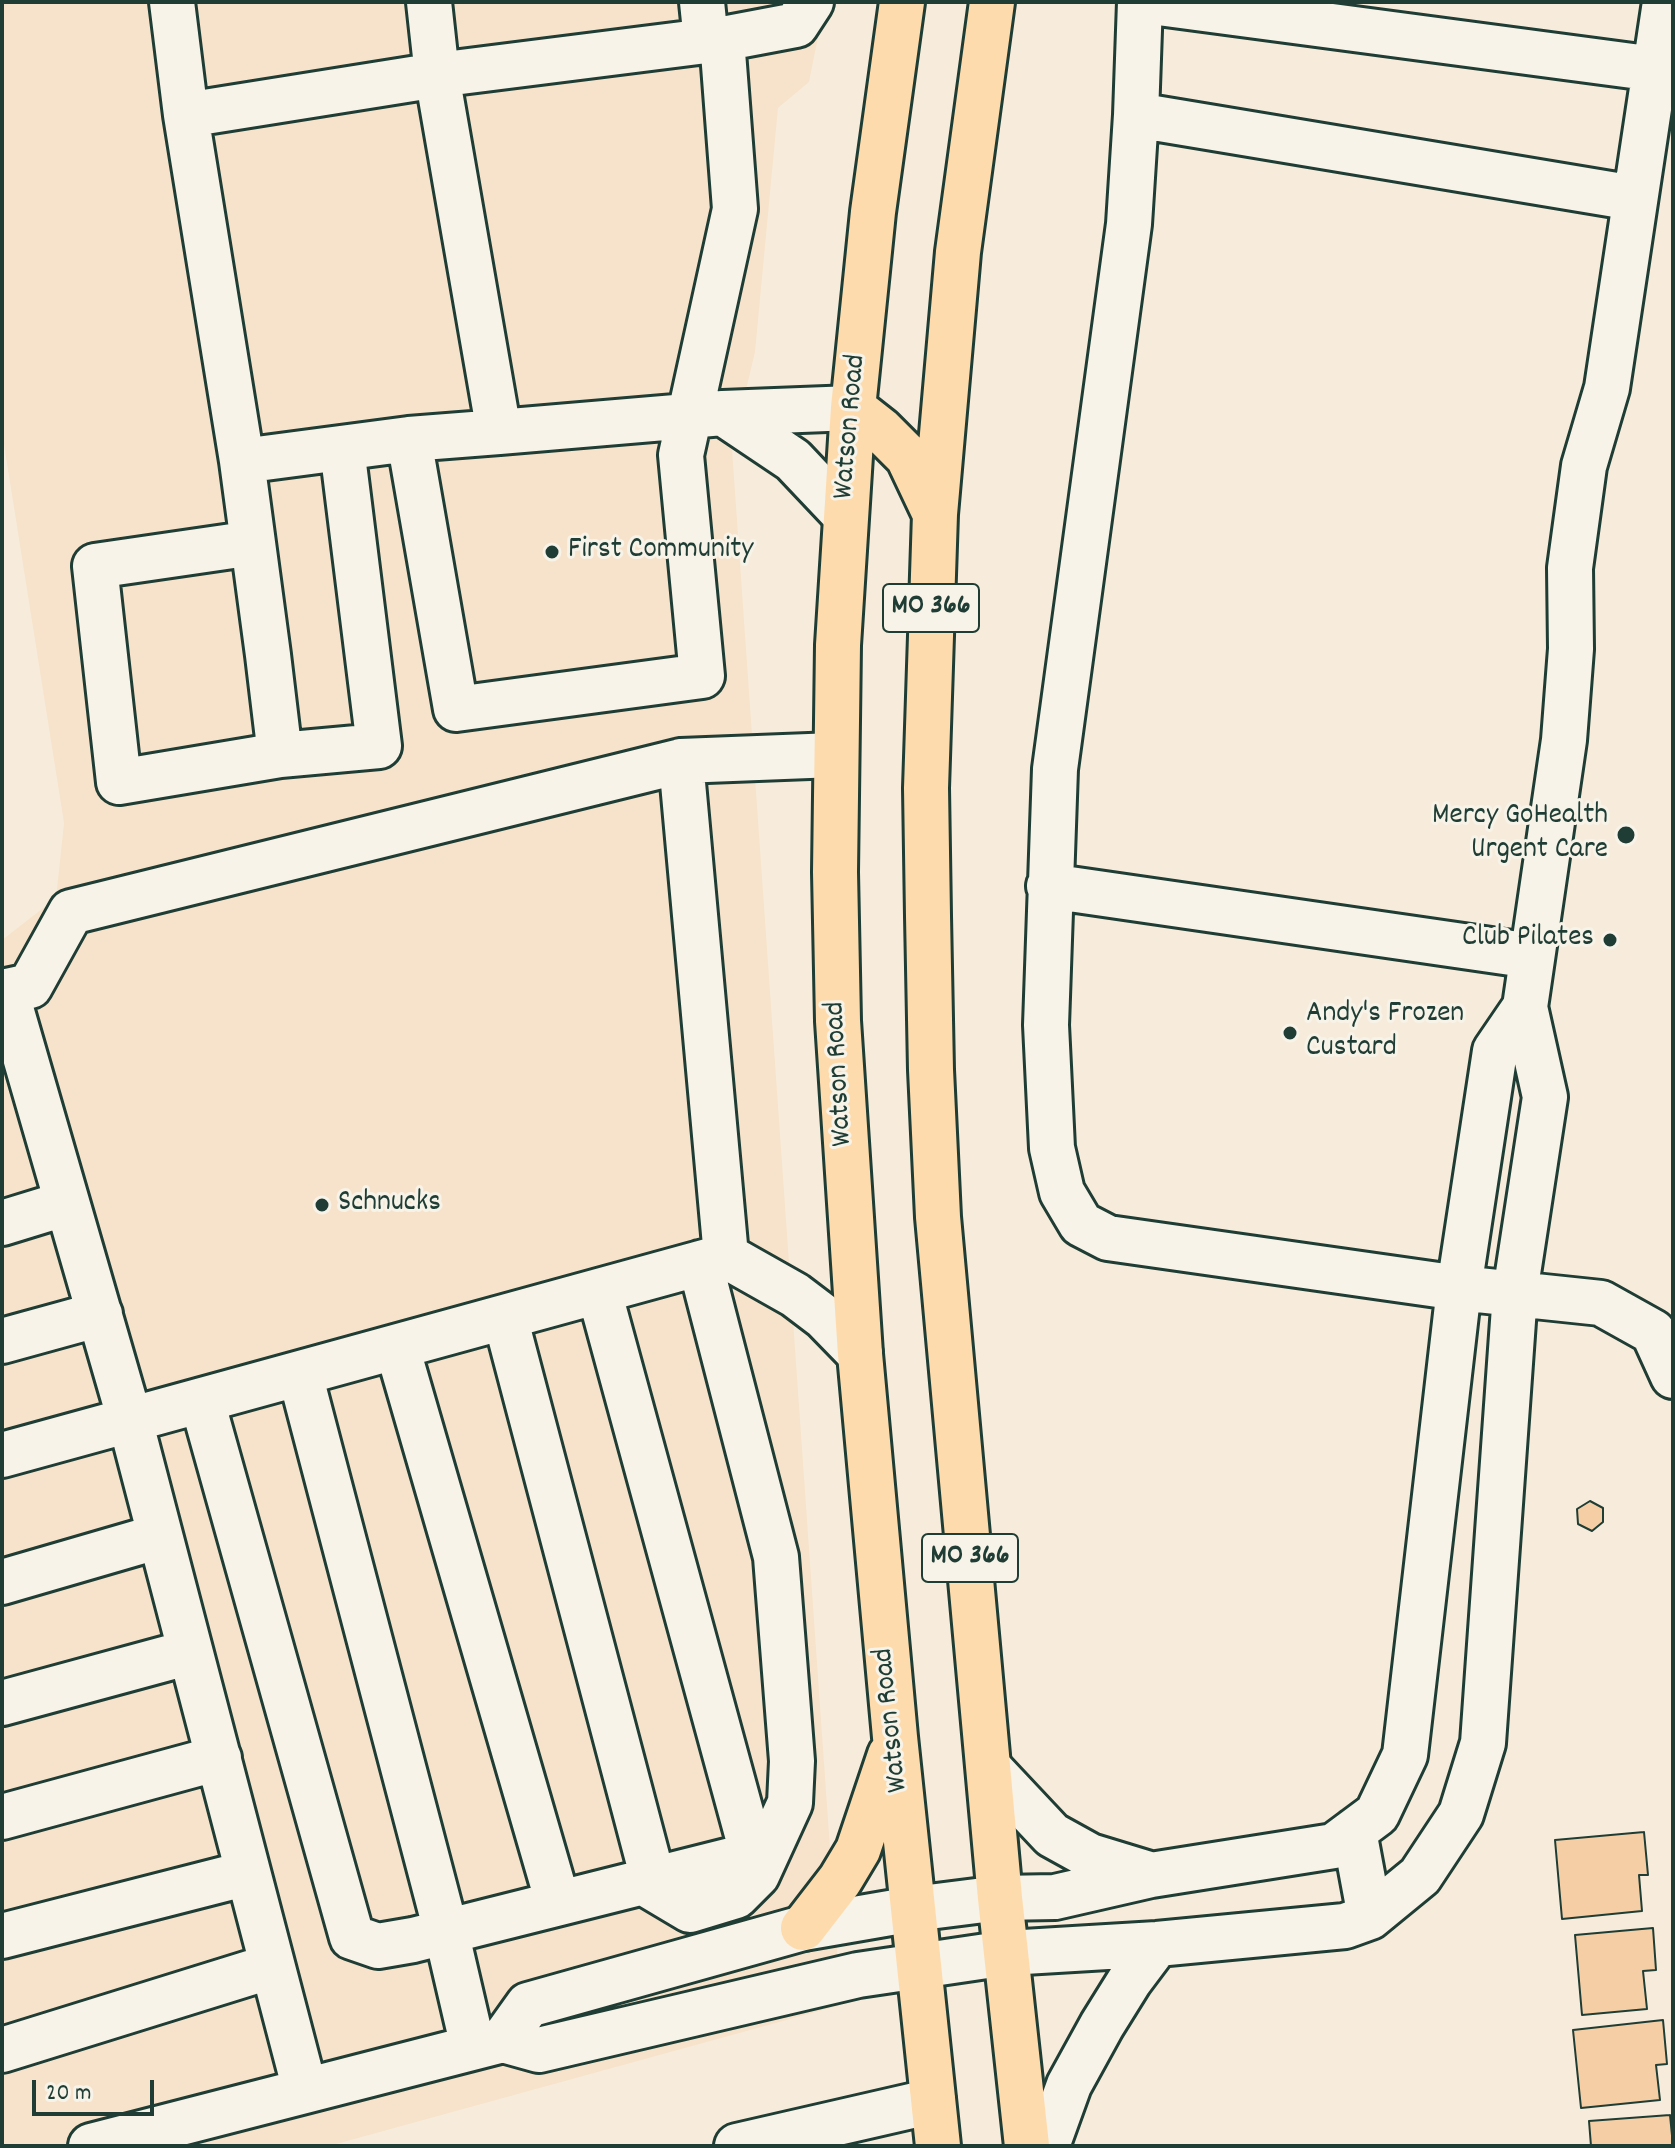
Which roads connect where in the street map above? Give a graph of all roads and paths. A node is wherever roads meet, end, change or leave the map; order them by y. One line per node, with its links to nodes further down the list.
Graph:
1 (172, 2): 12 (street)
2 (429, 2): 11 (street)
3 (811, 2): 9 (street)
4 (902, 2): 15 (main road, Watson Road / MO 366)
5 (992, 2): 21 (main road, MO 366)
6 (1140, 2): 13 (street)
7 (1151, 2): 10 (street)
8 (1665, 2): 10 (street)
9 (710, 27): 11 (street); 16 (street)
10 (1655, 69): 14 (street)
11 (437, 75): 12 (street); 17 (street)
12 (186, 115): 20 (street)
13 (1136, 115): 14 (street); 27 (street)
14 (1634, 198): 28 (street)
15 (853, 408): 16 (street); 21 (main road); 22 (main road, Watson Road / MO 366)
16 (707, 416): 17 (street); 18 (street); 22 (street)
17 (499, 432): 18 (street)
18 (409, 439): 19 (street)
19 (342, 448): 20 (street); 24 (street)
20 (242, 461): 23 (street)
21 (935, 514): 54 (main road, MO 366)
22 (845, 515): 25 (main road, Watson Road / MO 366)
23 (253, 543): 24 (street); 24 (street)
24 (280, 755)
25 (835, 755): 26 (street); 42 (main road, Watson Road / MO 366)
26 (681, 761): 29 (street); 34 (street)
27 (1049, 886): 28 (street); 35 (street)
28 (1532, 956): 30 (street)
29 (4, 991): 31 (street)
30 (1525, 1007): 35 (street); 37 (street)
31 (20, 1108): 32 (street)
32 (67, 1203): 33 (street); 38 (street)
33 (2, 1223)
34 (713, 1260): 36 (street); 42 (street); 57 (street)
35 (1459, 1288): 37 (street); 56 (street)
36 (599, 1291): 39 (street); 57 (street)
37 (1515, 1293): 44 (street); 64 (street)
38 (100, 1314): 40 (street); 46 (street)
39 (505, 1317): 41 (street); 60 (street)
40 (2, 1341)
41 (397, 1347): 43 (street); 62 (street)
42 (860, 1354): 52 (main road, Watson Road / MO 366)
43 (300, 1374): 45 (street); 66 (street)
44 (1673, 1376)
45 (202, 1401): 46 (street); 66 (street)
46 (130, 1420): 47 (street); 48 (street)
47 (2, 1455)
48 (160, 1536): 49 (street); 50 (street)
49 (2, 1582)
50 (190, 1652): 51 (street); 53 (street)
51 (2, 1703)
52 (895, 1737): 63 (main road, Watson Road / MO 366); 65 (main road)
53 (219, 1758): 55 (street); 58 (street)
54 (990, 1769): 59 (street); 61 (main road, MO 366)
55 (2, 1817)
56 (1354, 1831): 59 (street); 64 (street)
57 (762, 1843): 60 (street)
58 (248, 1873): 67 (street); 71 (street)
59 (1151, 1875): 61 (street)
60 (648, 1881): 62 (street)
61 (1000, 1898): 63 (street); 69 (main road, MO 366)
62 (558, 1903): 66 (street)
63 (913, 1909): 65 (street); 70 (main road, Watson Road / MO 366)
64 (1370, 1917): 68 (street)
65 (803, 1928): 72 (street)
66 (446, 1931): 72 (street)
67 (2, 1936)
68 (1157, 1944): 69 (street); 81 (street)
69 (1007, 1953): 70 (street); 80 (main road, MO 366)
70 (919, 1965): 72 (street); 75 (main road, Watson Road / MO 366)
71 (272, 1966): 73 (street); 74 (street)
72 (488, 2044): 74 (street)
73 (2, 2050)
74 (305, 2090): 77 (street)
75 (933, 2101): 76 (street); 79 (main road, Watson Road / MO 366)
76 (810, 2138): 78 (street)
77 (91, 2146)
78 (737, 2146)
79 (938, 2146)
80 (1027, 2146)
81 (1047, 2146)

